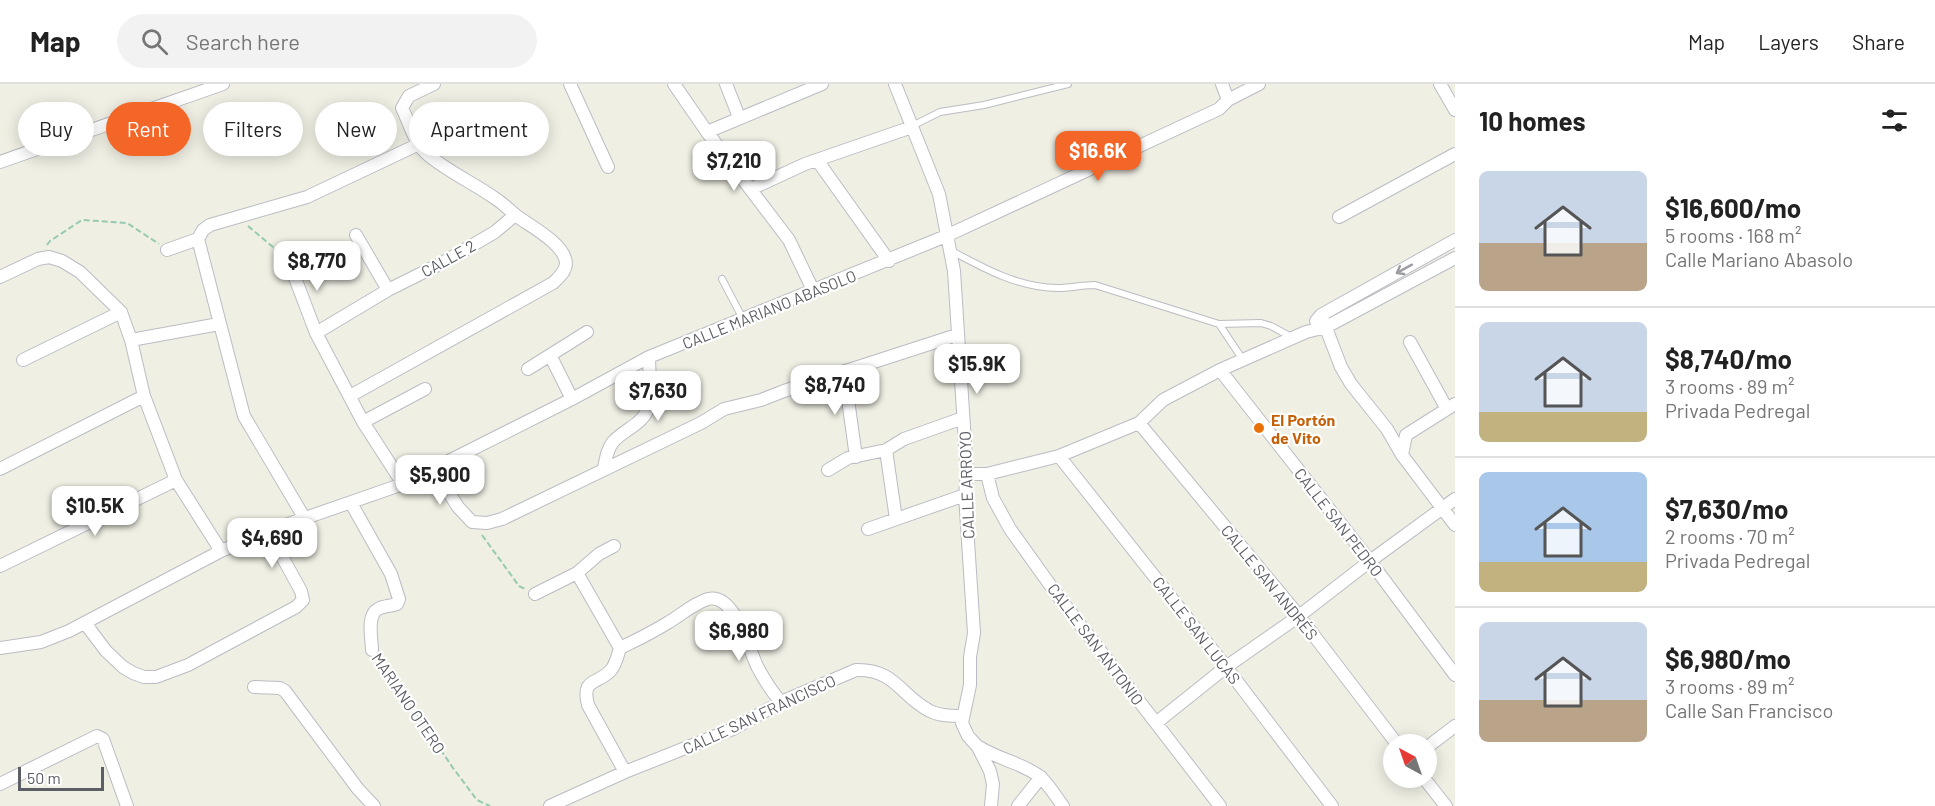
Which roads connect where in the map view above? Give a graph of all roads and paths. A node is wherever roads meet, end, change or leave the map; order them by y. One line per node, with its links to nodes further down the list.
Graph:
1 (223, 84): 22 (street)
2 (434, 84): 15 (street)
3 (570, 84): 23 (street)
4 (674, 84): 17 (street)
5 (726, 84): 14 (street)
6 (822, 84): 14 (street)
7 (895, 84): 16 (street, CALLE ARROYO)
8 (1068, 84): 16 (lane)
9 (1222, 84): 12 (street)
10 (1259, 84): 12 (street, CALLE MARIANO ABASOLO)
11 (1440, 84): 13 (street)
12 (1228, 100): 29 (street, CALLE MARIANO ABASOLO)
13 (1455, 110)
14 (739, 117): 17 (street)
15 (409, 123)
16 (912, 127): 21 (street); 29 (street, CALLE ARROYO)
17 (707, 132): 24 (street)
18 (409, 149): 26 (street)
19 (1455, 154): 27 (street)
20 (430, 156): 25 (street)
21 (817, 160): 24 (street); 36 (street)
22 (0, 162)
23 (608, 167)
24 (751, 189): 41 (street)
25 (515, 215): 40 (street, CALLE 2); 64 (street)
26 (236, 217): 30 (street); 37 (path)
27 (1339, 217)
28 (356, 235): 40 (street)
29 (946, 236): 32 (street, CALLE ARROYO); 36 (street, CALLE MARIANO ABASOLO)
30 (198, 239): 33 (street); 45 (street)
31 (1455, 240): 43 (street, one-way to 43)
32 (949, 249): 46 (lane); 51 (street, CALLE ARROYO)
33 (167, 250): 35 (path)
34 (1455, 258): 47 (street)
35 (38, 260): 38 (street); 42 (street)
36 (889, 261): 41 (street, CALLE MARIANO ABASOLO)
37 (289, 262): 50 (street)
38 (0, 277)
39 (722, 279): 44 (lane)
40 (388, 290): 50 (street, CALLE 2)
41 (813, 290): 44 (street, CALLE MARIANO ABASOLO)
42 (121, 312): 53 (street); 57 (street)
43 (1321, 315): 47 (street); 49 (street)
44 (743, 320): 56 (street, CALLE MARIANO ABASOLO)
45 (219, 324): 53 (street); 88 (street)
46 (1219, 324): 52 (lane); 58 (lane)
47 (1326, 327): 49 (street); 70 (street)
48 (588, 332): 55 (street)
49 (1306, 332): 52 (street)
50 (316, 333): 64 (street)
51 (957, 335): 61 (street); 67 (street, CALLE ARROYO)
52 (1293, 338): 58 (street)
53 (132, 340): 63 (street)
54 (1410, 342): 66 (street)
55 (550, 355): 59 (street); 65 (street)
56 (649, 357): 65 (street, CALLE MARIANO ABASOLO); 76 (street)
57 (23, 360)
58 (1243, 360): 60 (street)
59 (528, 369)
60 (1220, 370): 69 (street); 96 (street, CALLE SAN PEDRO)
61 (844, 371): 75 (street); 76 (street)
62 (425, 389): 68 (street)
63 (144, 396): 78 (street); 82 (street)
64 (350, 396): 68 (street)
65 (572, 399): 77 (street, CALLE MARIANO ABASOLO)
66 (1451, 407): 71 (street)
67 (963, 418): 72 (street); 80 (street, CALLE ARROYO)
68 (363, 422): 83 (street)
69 (1139, 423): 74 (street); 100 (street, CALLE SAN ANDRÉS)
70 (1387, 429): 71 (street); 73 (street)
71 (1406, 435): 73 (street)
72 (886, 450): 75 (street); 89 (street)
73 (1402, 455): 87 (street)
74 (1059, 456): 81 (street); 105 (street, CALLE SAN LUCAS)
75 (856, 457): 79 (street)
76 (604, 468): 90 (street)
77 (434, 469): 83 (street, CALLE MARIANO ABASOLO); 90 (street)
78 (0, 470)
79 (828, 470)
80 (966, 474): 81 (street); 84 (street, CALLE ARROYO)
81 (987, 474): 110 (street, CALLE SAN ANTONIO)
82 (176, 480): 95 (street); 97 (street)
83 (403, 484): 86 (street, CALLE MARIANO ABASOLO)
84 (965, 495): 89 (street); 109 (street, CALLE ARROYO)
85 (1455, 499): 87 (street)
86 (351, 503): 88 (street, CALLE MARIANO ABASOLO); 104 (street, MARIANO OTERO)
87 (1442, 508): 91 (street); 96 (street)
88 (305, 519): 93 (street, CALLE MARIANO ABASOLO)
89 (896, 519): 92 (street)
90 (472, 522): 99 (path)
91 (1455, 525)
92 (868, 530)
93 (268, 531): 95 (street, CALLE MARIANO ABASOLO); 101 (street)
94 (614, 546): 98 (street)
95 (221, 551): 101 (street, CALLE MARIANO ABASOLO)
96 (1370, 561): 100 (street); 106 (street, CALLE SAN PEDRO)
97 (0, 566)
98 (577, 573): 99 (street); 103 (street)
99 (535, 594)
100 (1299, 616): 105 (street); 112 (street, CALLE SAN ANDRÉS)
101 (85, 623): 102 (street, CALLE MARIANO ABASOLO)
102 (0, 648)
103 (620, 648): 108 (street); 115 (street)
104 (372, 650): 121 (path, MARIANO OTERO)
105 (1226, 667): 110 (street); 127 (street, CALLE SAN LUCAS)
106 (1455, 675)
107 (254, 687): 120 (street)
108 (782, 702): 109 (street, CALLE SAN FRANCISCO); 115 (street, CALLE SAN FRANCISCO)
109 (963, 716): 114 (street)
110 (1156, 723): 126 (street, CALLE SAN ANTONIO)
111 (1455, 726): 113 (street)
112 (1390, 734)
113 (1437, 740)
114 (978, 747): 116 (street); 123 (street)
115 (625, 772): 122 (street, CALLE SAN FRANCISCO)
116 (1041, 777): 124 (street); 125 (street)
117 (0, 784): 119 (street)
118 (1432, 788): 128 (street)
119 (127, 806)
120 (374, 806)
121 (490, 806)
122 (550, 806)
123 (991, 806)
124 (1018, 806)
125 (1063, 806)
126 (1220, 806)
127 (1332, 806)
128 (1446, 806)

